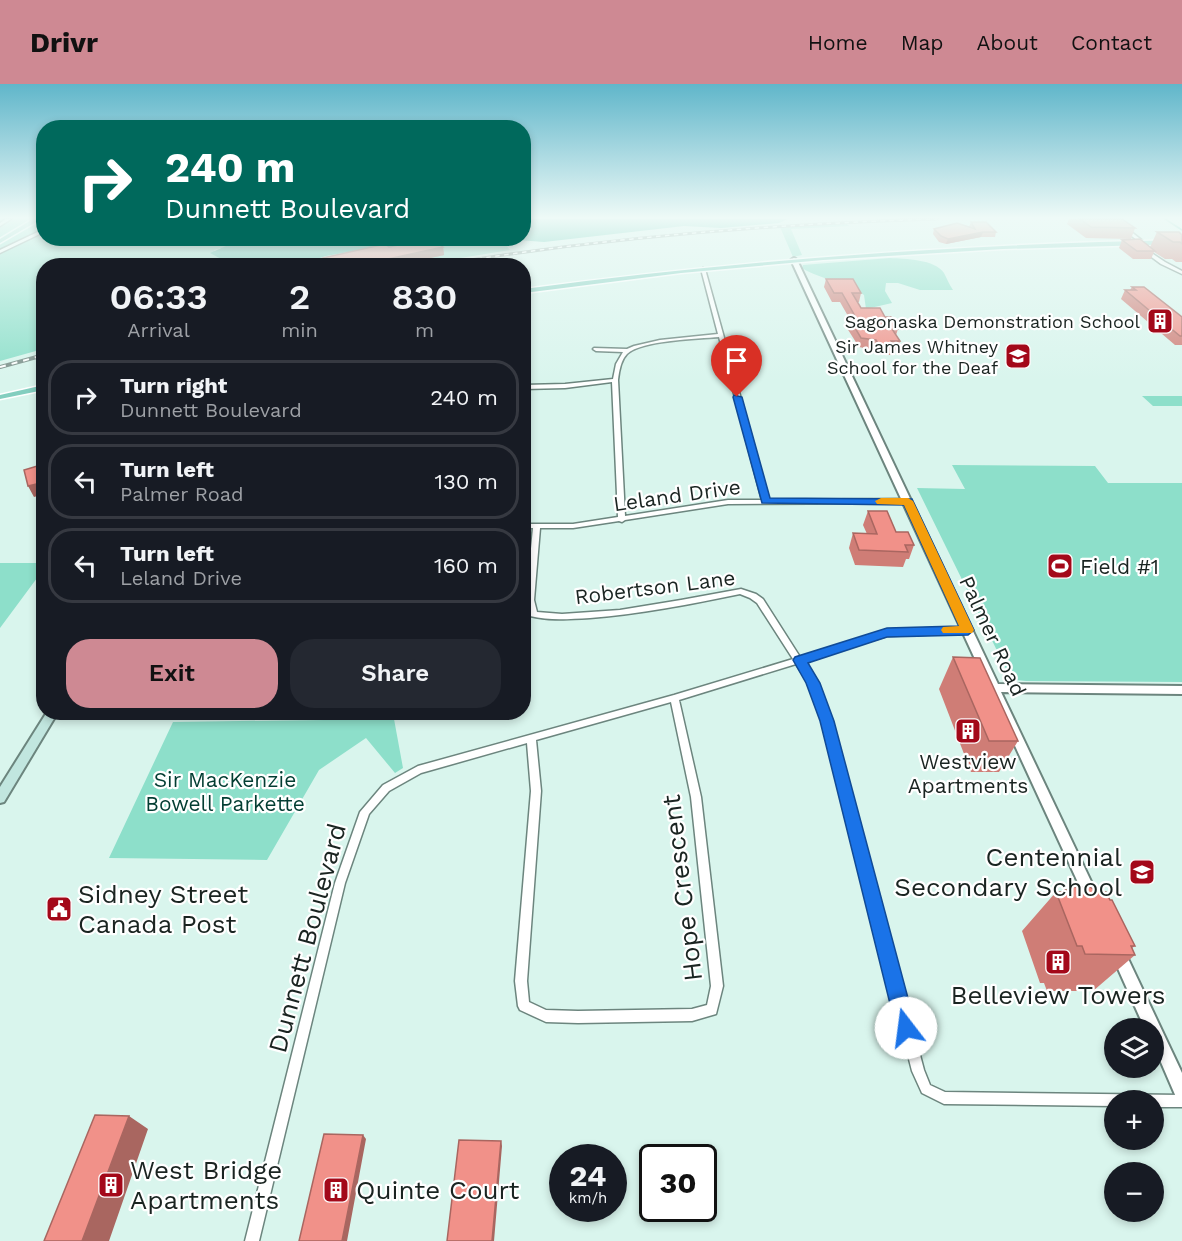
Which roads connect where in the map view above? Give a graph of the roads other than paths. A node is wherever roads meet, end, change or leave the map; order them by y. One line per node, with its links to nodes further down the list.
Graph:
1 (671, 273): 4 (main road)
2 (704, 273): 5 (street)
3 (800, 273): 13 (street, Palmer Road)
4 (531, 290)
5 (721, 335): 7 (street); 12 (street)
6 (596, 349): 7 (street)
7 (627, 351): 8 (street)
8 (615, 380): 9 (street); 14 (street)
9 (531, 387)
10 (36, 389): 11 (main road)
11 (0, 397)
12 (766, 501): 13 (street, Leland Drive); 14 (street, Leland Drive)
13 (908, 501): 19 (street, Palmer Road)
14 (622, 520): 16 (street, Leland Drive)
15 (531, 527): 16 (street, Leland Drive)
16 (537, 527): 17 (street, Robertson Lane)
17 (531, 590)
18 (531, 605): 20 (street, Robertson Lane)
19 (968, 630): 20 (street, Dunnett Boulevard); 21 (street, Palmer Road)
20 (800, 660): 23 (street, Dunnett Boulevard); 32 (street)
21 (995, 688): 22 (street); 27 (street, Palmer Road)
22 (1182, 690)
23 (674, 698): 25 (street, Dunnett Boulevard); 25 (street, Hope Crescent)
24 (48, 720): 26 (main road)
25 (531, 738): 33 (street, Dunnett Boulevard)
26 (0, 798)
27 (1096, 908)
28 (1110, 937): 29 (street)
29 (1147, 1018)
30 (1164, 1053): 31 (street)
31 (1182, 1091)
32 (1182, 1101)
33 (252, 1241)

